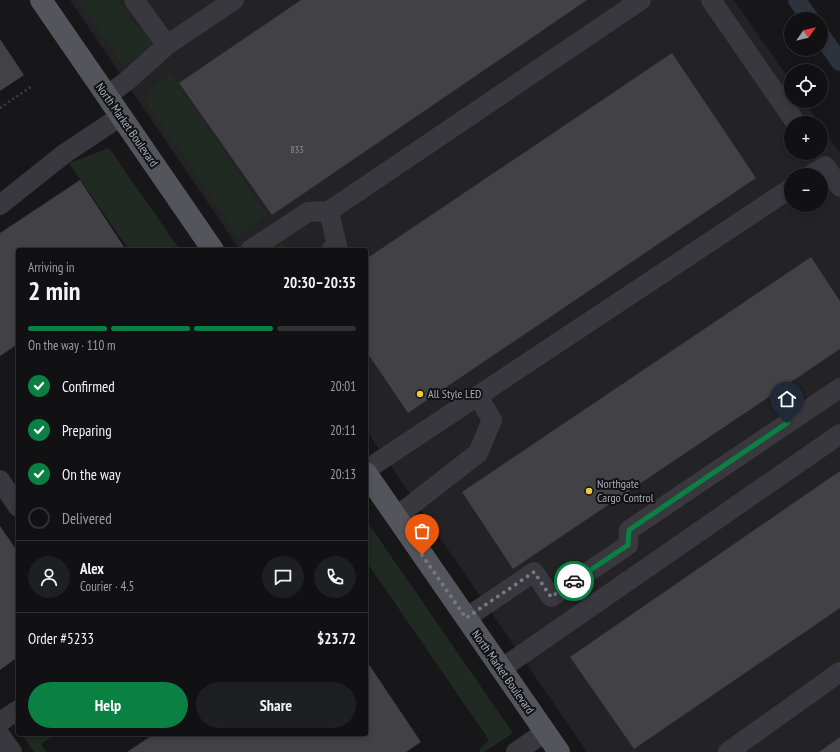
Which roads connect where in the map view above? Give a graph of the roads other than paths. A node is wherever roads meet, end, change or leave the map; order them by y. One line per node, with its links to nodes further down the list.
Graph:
1 (41, 0): 7 (main road, North Market Boulevard)
2 (134, 0): 6 (street)
3 (234, 0): 6 (street)
4 (641, 0): 14 (street)
5 (711, 0): 9 (street)
6 (167, 45): 7 (street)
7 (107, 96): 8 (main road, North Market Boulevard)
8 (121, 116): 13 (street); 15 (main road, North Market Boulevard)
9 (791, 116)
10 (817, 164): 11 (street)
11 (840, 187)
12 (784, 193): 19 (street)
13 (0, 205)
14 (329, 211): 16 (street); 17 (street)
15 (212, 248)
16 (253, 248)
17 (334, 248)
18 (840, 388): 26 (street)
19 (478, 396): 21 (street); 25 (street)
20 (840, 434): 27 (street)
21 (368, 471)
22 (368, 475): 25 (main road, North Market Boulevard)
23 (0, 480): 24 (street)
24 (16, 504)
25 (396, 517): 26 (main road, North Market Boulevard)
26 (466, 618): 27 (main road, North Market Boulevard)
27 (501, 669): 31 (main road, North Market Boulevard)
28 (840, 672): 36 (street)
29 (16, 711): 30 (street)
30 (0, 722)
31 (545, 732): 34 (street); 35 (main road, North Market Boulevard)
32 (0, 735): 33 (street)
33 (12, 752)
34 (516, 752)
35 (559, 752)
36 (728, 752)

